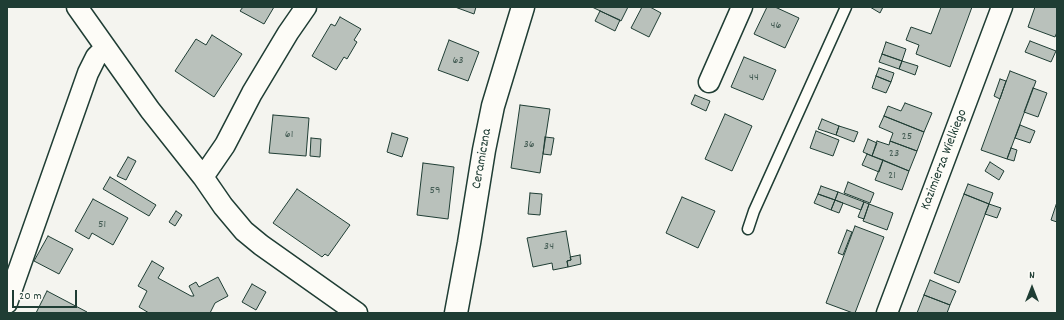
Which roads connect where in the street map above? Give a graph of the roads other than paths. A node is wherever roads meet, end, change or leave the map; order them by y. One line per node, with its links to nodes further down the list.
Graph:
1 (77, 7): 7 (street)
2 (306, 7): 9 (street)
3 (523, 7): 14 (street, Ceramiczna)
4 (742, 7): 8 (street)
5 (846, 7): 10 (lane)
6 (1002, 7): 15 (street, Kazimierza Wielkiego)
7 (105, 48): 9 (street); 11 (street)
8 (709, 82)
9 (203, 177): 13 (street)
10 (748, 229)
11 (11, 275): 12 (street)
12 (7, 303)
13 (357, 313)
14 (456, 313)
15 (887, 313)

